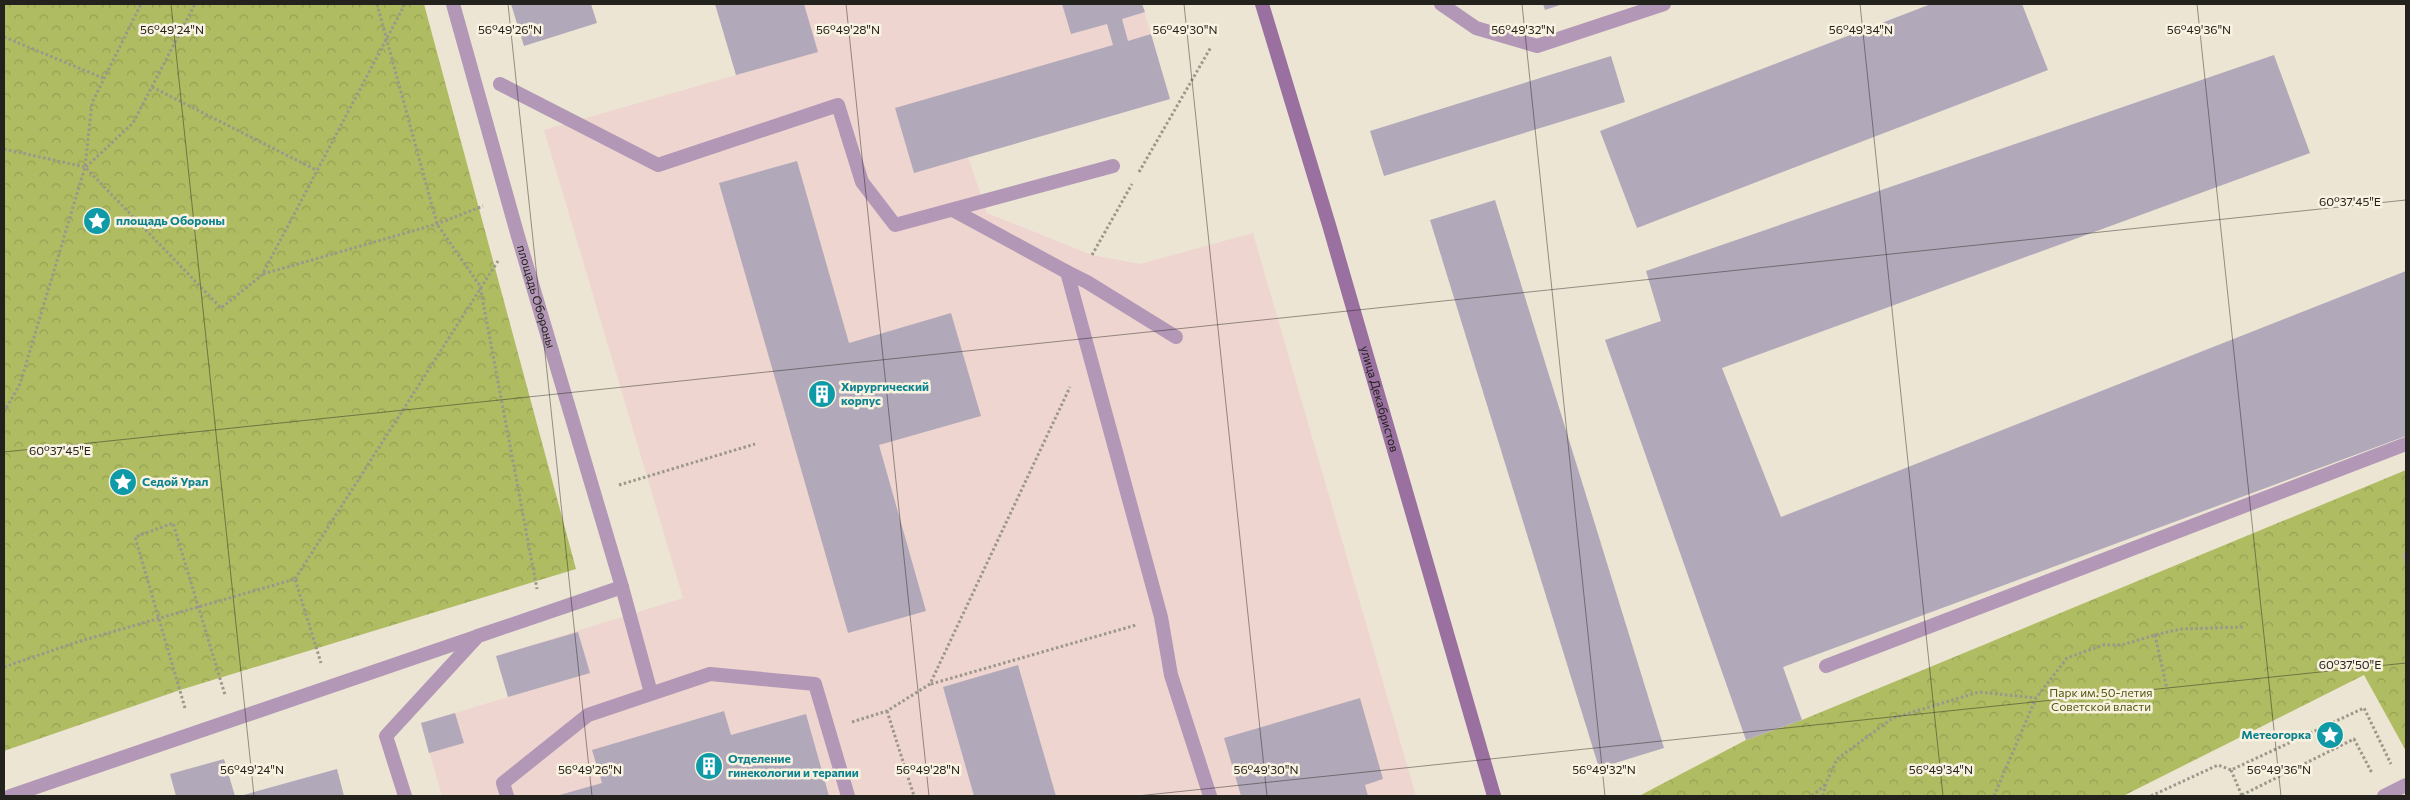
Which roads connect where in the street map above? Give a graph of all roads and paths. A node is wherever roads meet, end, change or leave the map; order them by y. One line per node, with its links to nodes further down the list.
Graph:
1 (141, 4): 12 (path)
2 (195, 4): 14 (path)
3 (377, 4): 10 (path)
4 (405, 4): 10 (path)
5 (453, 4): 19 (street, площадь Обороны)
6 (1262, 4): 64 (main road, улица Декабристов)
7 (1441, 4): 8 (street)
8 (1664, 4)
9 (4, 37): 12 (path)
10 (386, 38): 18 (path); 21 (path)
11 (1211, 47): 25 (path)
12 (104, 78): 17 (path)
13 (500, 84): 20 (street)
14 (152, 86): 17 (path); 18 (path)
15 (4, 149): 17 (path)
16 (1113, 166): 20 (street)
17 (86, 167): 24 (path); 29 (path)
18 (316, 170): 24 (path)
19 (507, 197): 21 (path); 22 (street, площадь Обороны)
20 (953, 210): 23 (street)
21 (437, 224): 24 (path); 26 (path)
22 (517, 234): 26 (path); 34 (street, площадь Обороны)
23 (1068, 272): 25 (street); 28 (street)
24 (262, 275)
25 (1087, 282): 27 (street)
26 (480, 286): 33 (path); 36 (path)
27 (1176, 338)
28 (1088, 350): 37 (street); 44 (path)
29 (4, 412)
30 (755, 444): 32 (path)
31 (2406, 444): 42 (street)
32 (618, 486)
33 (295, 579): 35 (path); 45 (path)
34 (622, 587): 36 (street); 47 (street, площадь Обороны)
35 (199, 607): 38 (path); 38 (path); 50 (path)
36 (542, 614): 41 (street)
37 (1161, 618): 44 (path); 63 (street)
38 (159, 619): 43 (path); 52 (path)
39 (2243, 627): 40 (path)
40 (2155, 635): 46 (path); 48 (path)
41 (478, 636): 45 (street); 59 (street)
42 (1826, 666)
43 (4, 667)
44 (930, 684): 49 (path)
45 (328, 687): 50 (street)
46 (2167, 689)
47 (651, 693): 51 (street); 60 (street)
48 (2036, 698): 55 (path); 67 (path)
49 (888, 711): 51 (path); 62 (path)
50 (232, 720): 52 (street)
51 (828, 728): 61 (street)
52 (192, 734): 58 (street)
53 (2231, 770): 56 (path); 57 (path); 68 (path)
54 (2374, 779): 57 (path)
55 (1826, 783): 65 (path); 66 (path)
56 (2405, 785): 69 (street)
57 (2242, 795)
58 (10, 796)
59 (405, 796)
60 (507, 796)
61 (848, 796)
62 (914, 796)
63 (1210, 796)
64 (1494, 796)
65 (1812, 796)
66 (1823, 796)
67 (1994, 796)
68 (2151, 796)
69 (2384, 796)

